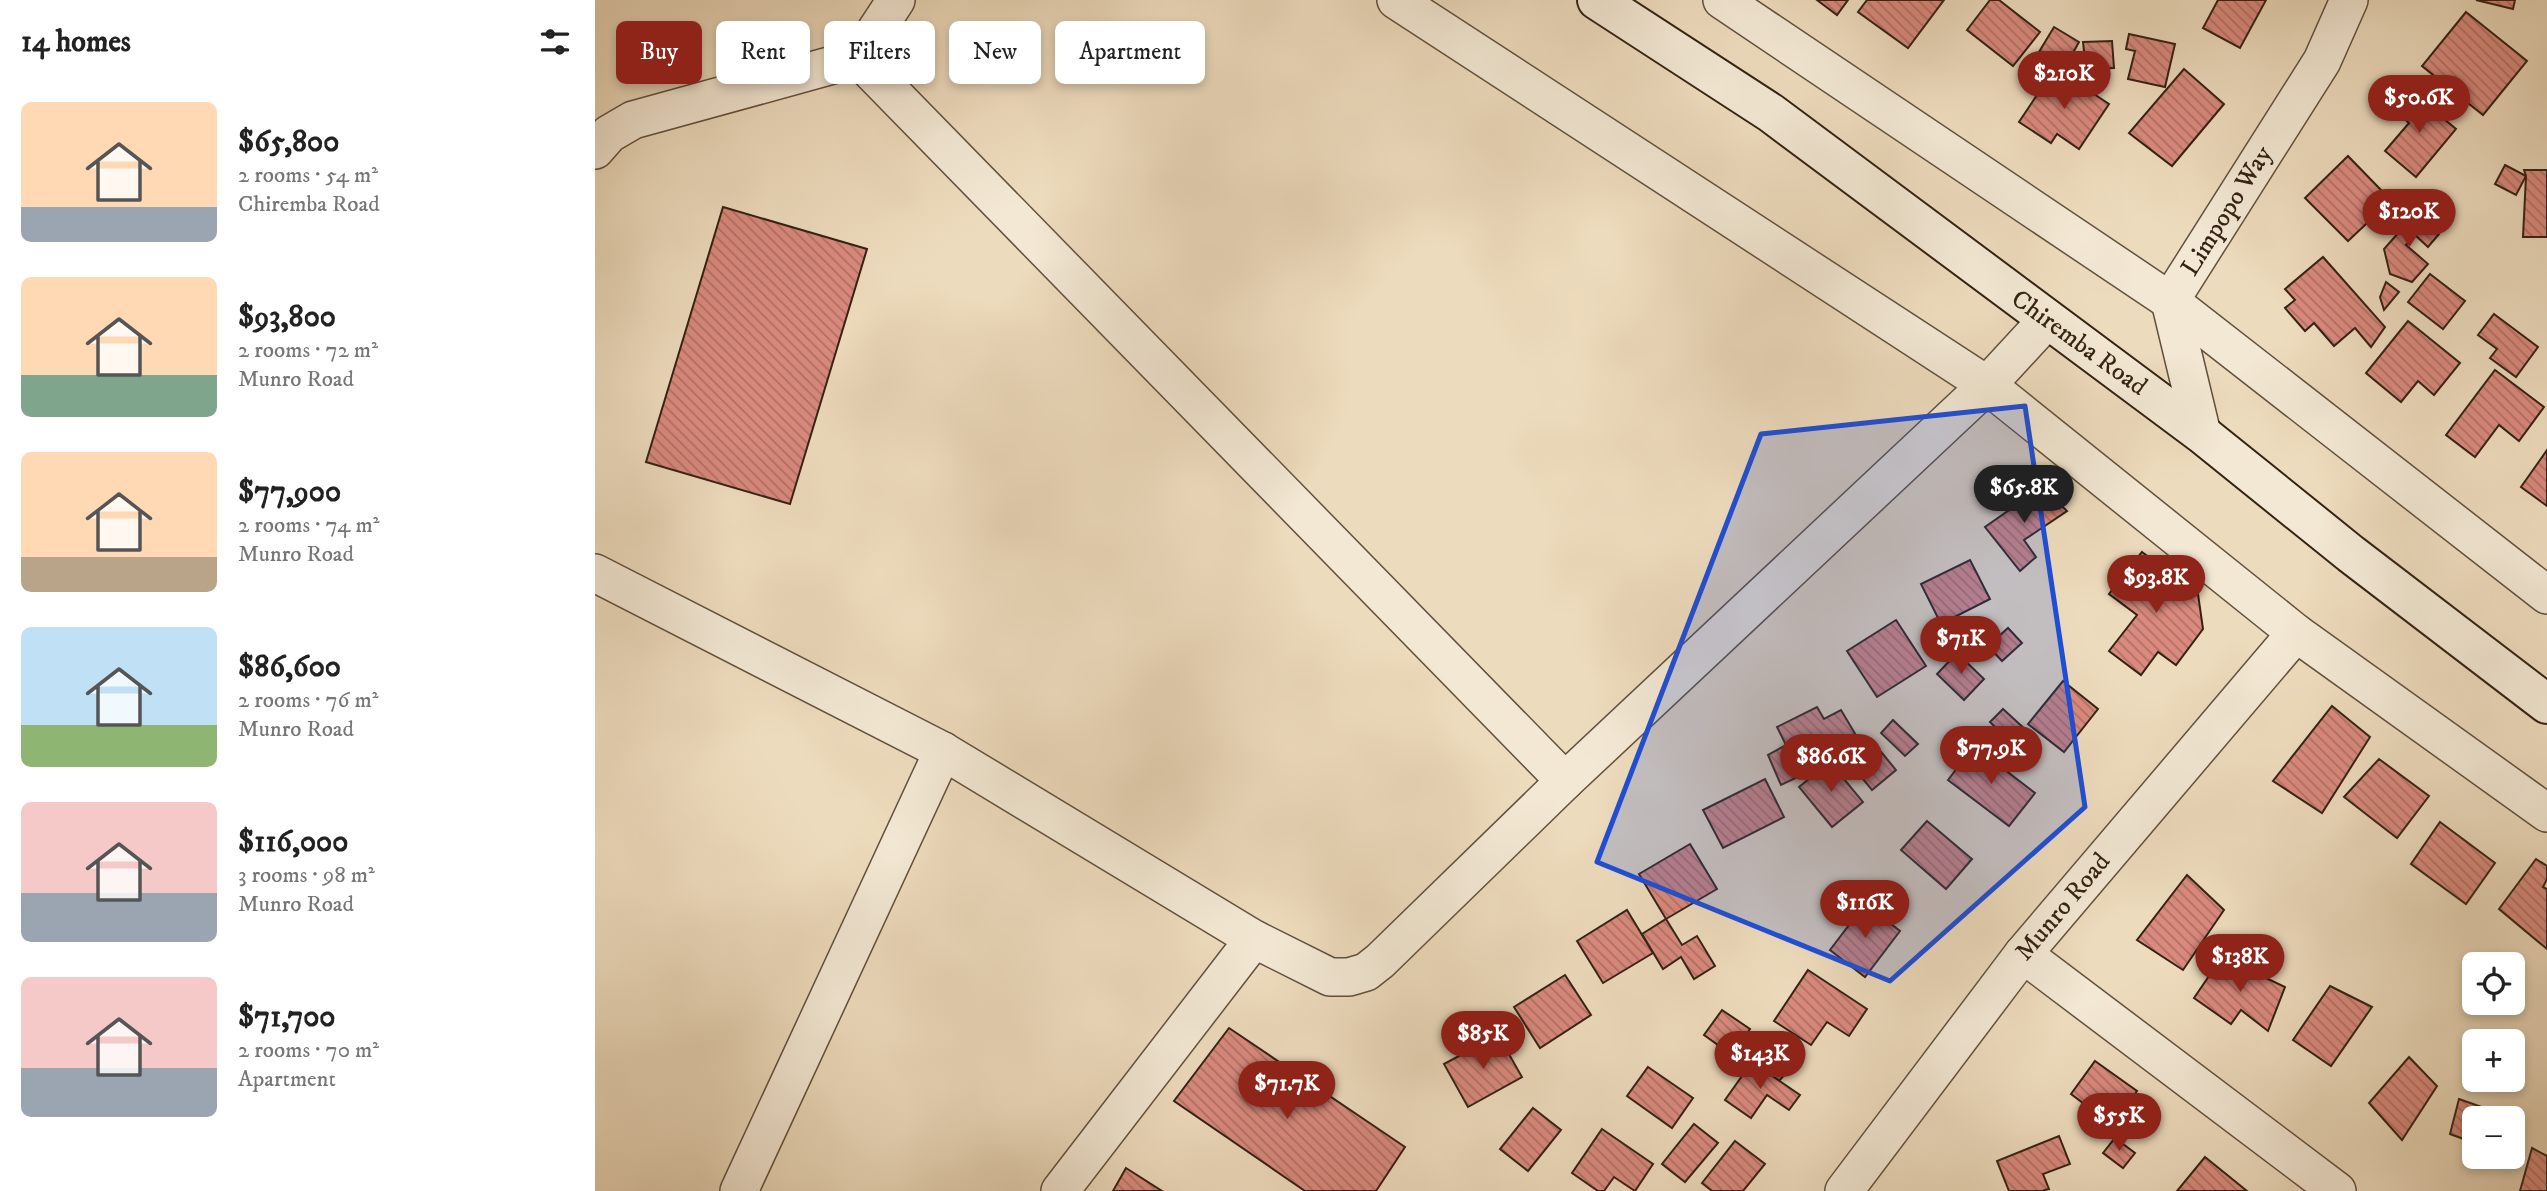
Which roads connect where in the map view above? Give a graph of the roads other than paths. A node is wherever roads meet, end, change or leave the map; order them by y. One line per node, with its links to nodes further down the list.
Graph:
1 (896, 0): 6 (street)
2 (1396, 0): 12 (street)
3 (1597, 0): 11 (main road, Chiremba Road)
4 (1722, 0): 10 (street)
5 (2349, 0): 10 (street, Limpopo Way)
6 (882, 21)
7 (824, 67): 9 (street)
8 (882, 84): 19 (street)
9 (595, 150)
10 (2170, 301): 13 (street, Limpopo Way); 15 (street)
11 (2047, 320): 12 (street); 13 (main road, Chiremba Road)
12 (1987, 385): 16 (street); 19 (street)
13 (2202, 433): 17 (main road, Chiremba Road)
14 (595, 573): 18 (street)
15 (2547, 595)
16 (2296, 633): 20 (street); 22 (street, Munro Road)
17 (2547, 704)
18 (943, 751): 21 (street); 23 (street)
19 (1565, 780): 21 (street)
20 (2547, 813)
21 (1254, 939): 24 (street)
22 (2023, 954): 25 (street, Munro Road); 26 (street)
23 (739, 1191)
24 (1061, 1191)
25 (1844, 1191)
26 (2337, 1191)

